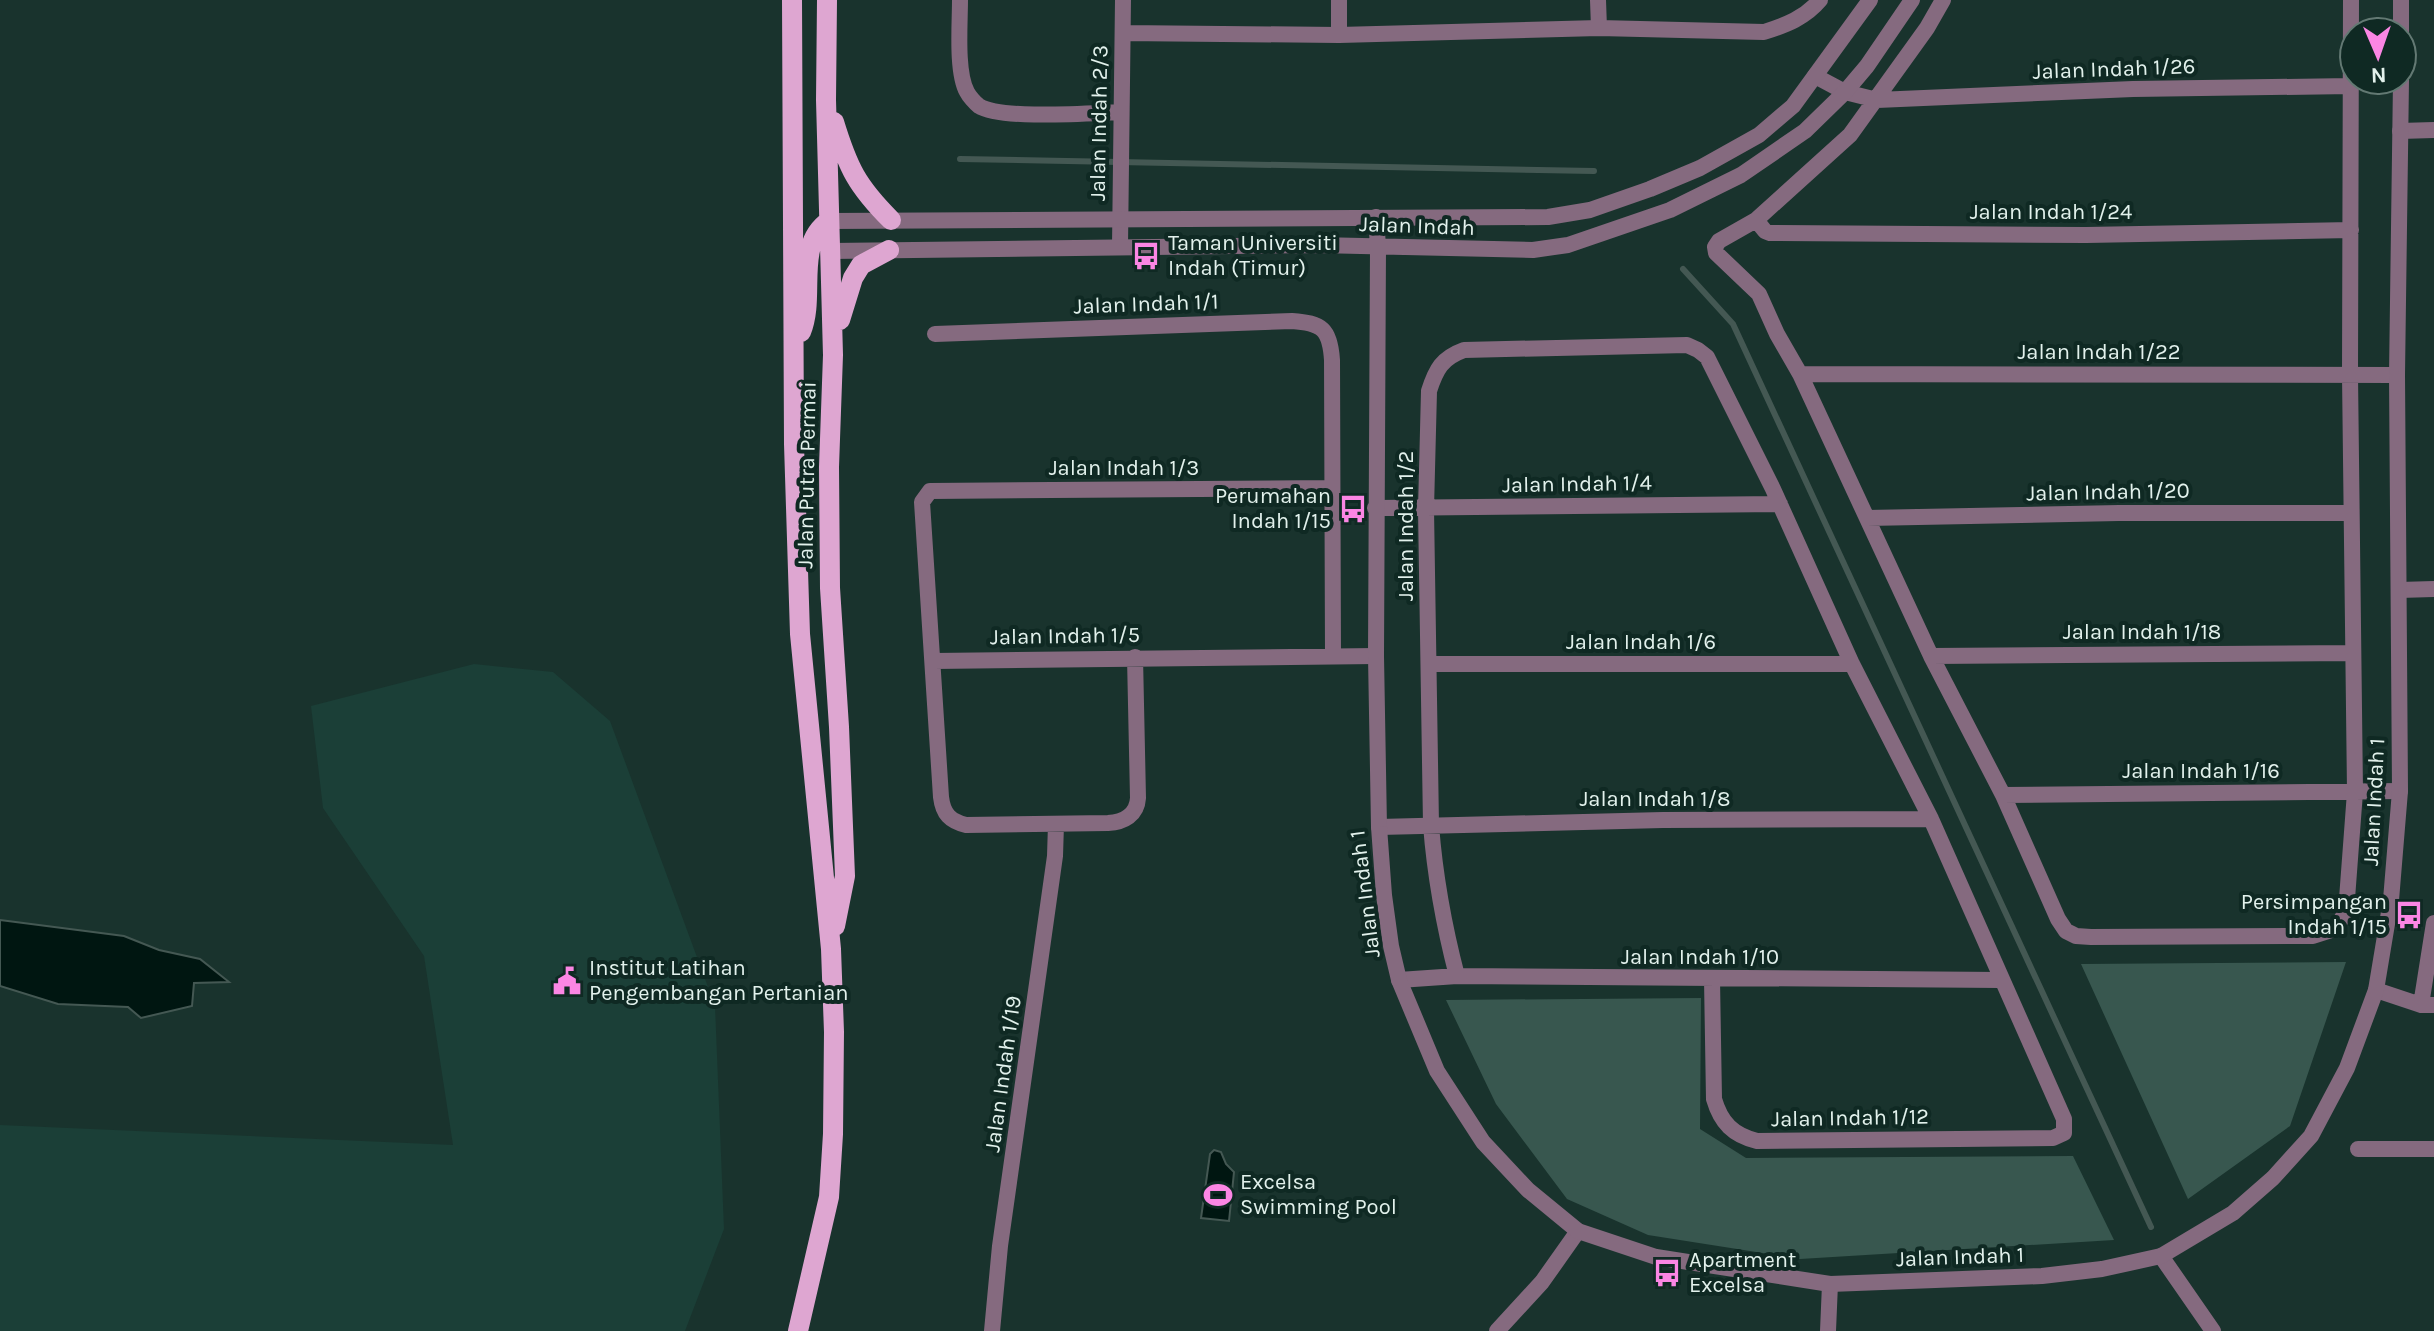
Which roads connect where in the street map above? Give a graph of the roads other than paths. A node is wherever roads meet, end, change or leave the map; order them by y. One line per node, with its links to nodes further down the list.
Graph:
1 (792, 0): 24 (main road, Jalan Putra Permai)
2 (827, 0): 19 (main road, Jalan Putra Permai)
3 (960, 0): 21 (street)
4 (1123, 0): 12 (street, Jalan Indah 2/3)
5 (1339, 0): 13 (street)
6 (1598, 0): 11 (street)
7 (1820, 0): 11 (street)
8 (1870, 0): 14 (street, Jalan Indah)
9 (1912, 0): 16 (street, Jalan Indah)
10 (1943, 0): 20 (street)
11 (1599, 28): 13 (street)
12 (1123, 33): 13 (street); 21 (street, Jalan Indah 2/3)
13 (1339, 35)
14 (1815, 76): 16 (street, Jalan Indah 1/26); 25 (street, Jalan Indah)
15 (2338, 86): 20 (street, Jalan Indah 1/26)
16 (1845, 92): 20 (street, Jalan Indah 1/26); 33 (street, Jalan Indah)
17 (2351, 96): 30 (street)
18 (2401, 96): 23 (street, Jalan Indah 1)
19 (826, 100): 27 (main road); 29 (main road, Jalan Putra Permai)
20 (1877, 100): 28 (street)
21 (1121, 112): 26 (street, Jalan Indah 2/3)
22 (2434, 130): 23 (street)
23 (2400, 131): 41 (street, Jalan Indah 1)
24 (794, 144): 31 (main road); 37 (main road, Jalan Putra Permai)
25 (1376, 217): 26 (street, Jalan Indah); 33 (street, Jalan Indah 1)
26 (1119, 219): 27 (street, Jalan Indah); 32 (street, Jalan Indah 2/3)
27 (891, 220): 29 (street, Jalan Indah)
28 (1756, 220): 30 (street, Jalan Indah 1/24); 39 (street)
29 (829, 221): 31 (main road); 35 (main road, Jalan Putra Permai)
30 (2351, 230): 40 (street)
31 (812, 238): 35 (main road); 37 (main road)
32 (1120, 246): 33 (street, Jalan Indah); 34 (street, Jalan Indah)
33 (1378, 247): 44 (street, Jalan Indah 1)
34 (889, 250): 35 (street, Jalan Indah); 38 (main road)
35 (831, 251): 38 (main road, Jalan Putra Permai)
36 (935, 334): 42 (street, Jalan Indah 1/1)
37 (793, 347): 66 (main road, Jalan Putra Permai)
38 (833, 355): 66 (main road, Jalan Putra Permai)
39 (1800, 374): 40 (street, Jalan Indah 1/22); 47 (street)
40 (2350, 375): 41 (street, Jalan Indah 1/22); 46 (street)
41 (2397, 375): 49 (street, Jalan Indah 1)
42 (1332, 488): 51 (street); 55 (street, Jalan Indah 1/3)
43 (1780, 504): 45 (street, Jalan Indah 1/4); 45 (street, Jalan Indah 1/2); 57 (street)
44 (1375, 508): 45 (street, Jalan Indah 1/4); 52 (street, Jalan Indah 1)
45 (1426, 509): 56 (street, Jalan Indah 1/2)
46 (2350, 513): 47 (street, Jalan Indah 1/20); 50 (street)
47 (1867, 518): 53 (street)
48 (2434, 589): 49 (street)
49 (2399, 590): 58 (street, Jalan Indah 1)
50 (2353, 653): 53 (street, Jalan Indah 1/18); 59 (street)
51 (1333, 656): 52 (street, Jalan Indah 1/5); 54 (street, Jalan Indah 1/5)
52 (1376, 656): 64 (street, Jalan Indah 1)
53 (1931, 656): 60 (street)
54 (1135, 657): 55 (street, Jalan Indah 1/5); 62 (street)
55 (934, 661): 62 (street)
56 (1429, 664): 57 (street, Jalan Indah 1/6); 63 (street, Jalan Indah 1/2)
57 (1852, 664): 61 (street)
58 (2400, 791): 59 (street, Jalan Indah 1/16); 71 (street, Jalan Indah 1)
59 (2355, 792): 60 (street, Jalan Indah 1/16); 60 (street)
60 (2003, 795)
61 (1931, 819): 63 (street, Jalan Indah 1/8); 70 (street)
62 (1056, 824): 79 (street, Jalan Indah 1/19)
63 (1431, 825): 64 (street, Jalan Indah 1/8); 67 (street, Jalan Indah 1/2)
64 (1379, 827): 69 (street, Jalan Indah 1)
65 (2434, 923): 72 (street)
66 (831, 949): 78 (main road, Jalan Putra Permai)
67 (1457, 976): 68 (street, Jalan Indah 1/10); 69 (street, Jalan Indah 1/10)
68 (1712, 979): 70 (street, Jalan Indah 1/10); 70 (street, Jalan Indah 1/12)
69 (1399, 980): 75 (street, Jalan Indah 1)
70 (2001, 980)
71 (2376, 990): 72 (street); 76 (street, Jalan Indah 1)
72 (2427, 1005)
73 (2358, 1149): 74 (street)
74 (2434, 1149)
75 (1578, 1231): 77 (street, Jalan Indah 1); 80 (street)
76 (2161, 1256): 77 (street, Jalan Indah 1); 82 (street)
77 (1830, 1284): 81 (street)
78 (798, 1331)
79 (992, 1331)
80 (1498, 1331)
81 (1828, 1331)
82 (2213, 1331)

